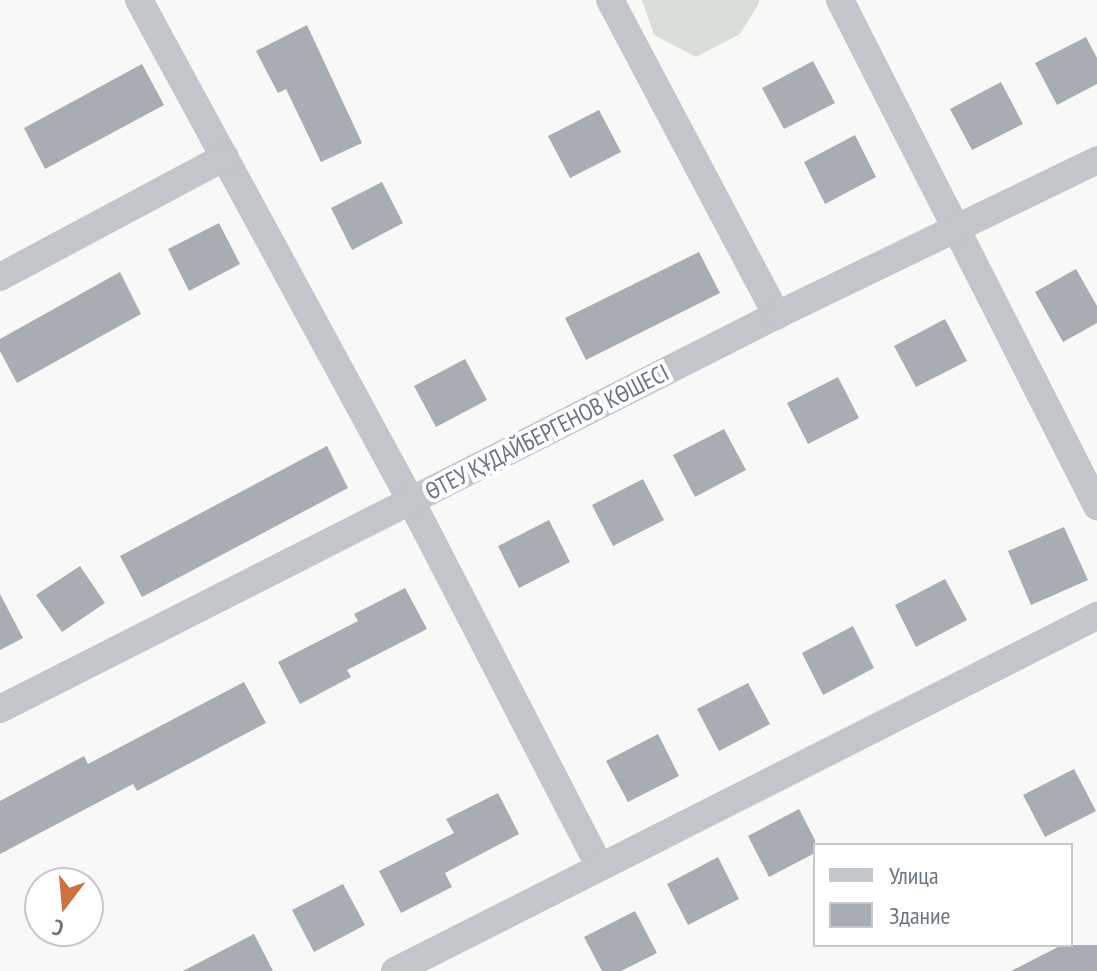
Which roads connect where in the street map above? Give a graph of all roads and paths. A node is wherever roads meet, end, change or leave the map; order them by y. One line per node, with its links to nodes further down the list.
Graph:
1 (139, 0): 4 (street)
2 (610, 0): 8 (street)
3 (840, 0): 6 (street)
4 (225, 157): 7 (street); 9 (street)
5 (1097, 160): 6 (street, ӨТЕУ ҚҰДАЙБЕРГЕНОВ КӨШЕСІ)
6 (953, 230): 8 (street, ӨТЕУ ҚҰДАЙБЕРГЕНОВ КӨШЕСІ); 10 (street)
7 (0, 277)
8 (777, 315): 9 (street, ӨТЕУ ҚҰДАЙБЕРГЕНОВ КӨШЕСІ)
9 (411, 501): 12 (street, ӨТЕУ ҚҰДАЙБЕРГЕНОВ КӨШЕСІ); 13 (street)
10 (1097, 506)
11 (1097, 616): 13 (street)
12 (0, 709)
13 (598, 864): 14 (street)
14 (395, 971)

